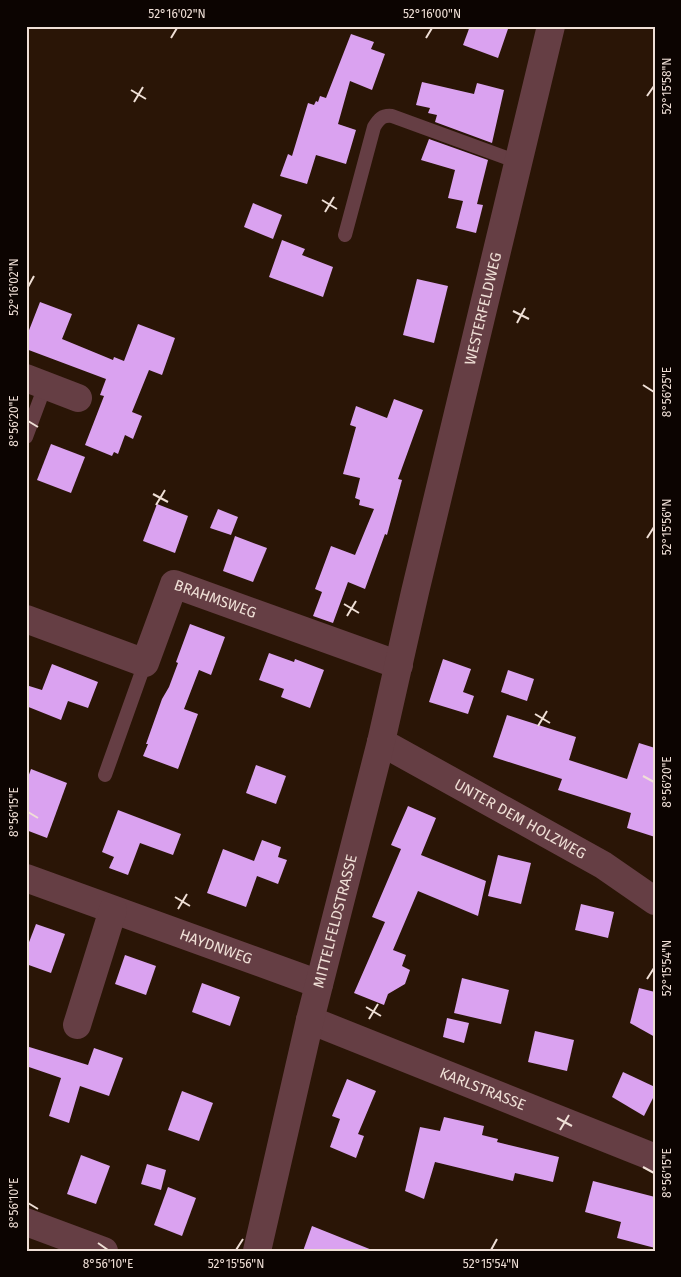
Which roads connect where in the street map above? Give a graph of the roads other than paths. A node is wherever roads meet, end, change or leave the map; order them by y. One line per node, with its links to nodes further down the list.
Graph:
1 (551, 26): 2 (street, WESTERFELDWEG)
2 (518, 162): 3 (lane); 7 (street, WESTERFELDWEG)
3 (345, 235)
4 (36, 382): 5 (street); 6 (lane)
5 (78, 398)
6 (26, 437)
7 (415, 592): 10 (street, MITTELFELDSTRASSE)
8 (26, 619): 9 (street)
9 (145, 663): 10 (street, BRAHMSWEG); 12 (lane)
10 (399, 664): 11 (street, MITTELFELDSTRASSE)
11 (381, 742): 14 (street, UNTER DEM HOLZWEG); 16 (street, MITTELFELDSTRASSE)
12 (105, 776)
13 (26, 878): 15 (street, HAYDNWEG)
14 (655, 901)
15 (113, 910): 16 (street, HAYDNWEG); 18 (street)
16 (319, 984): 17 (street, MITTELFELDSTRASSE)
17 (310, 1020): 19 (street, KARLSTRASSE); 22 (street, MITTELFELDSTRASSE)
18 (76, 1025)
19 (655, 1156)
20 (26, 1222): 21 (street)
21 (104, 1251)
22 (256, 1251)

